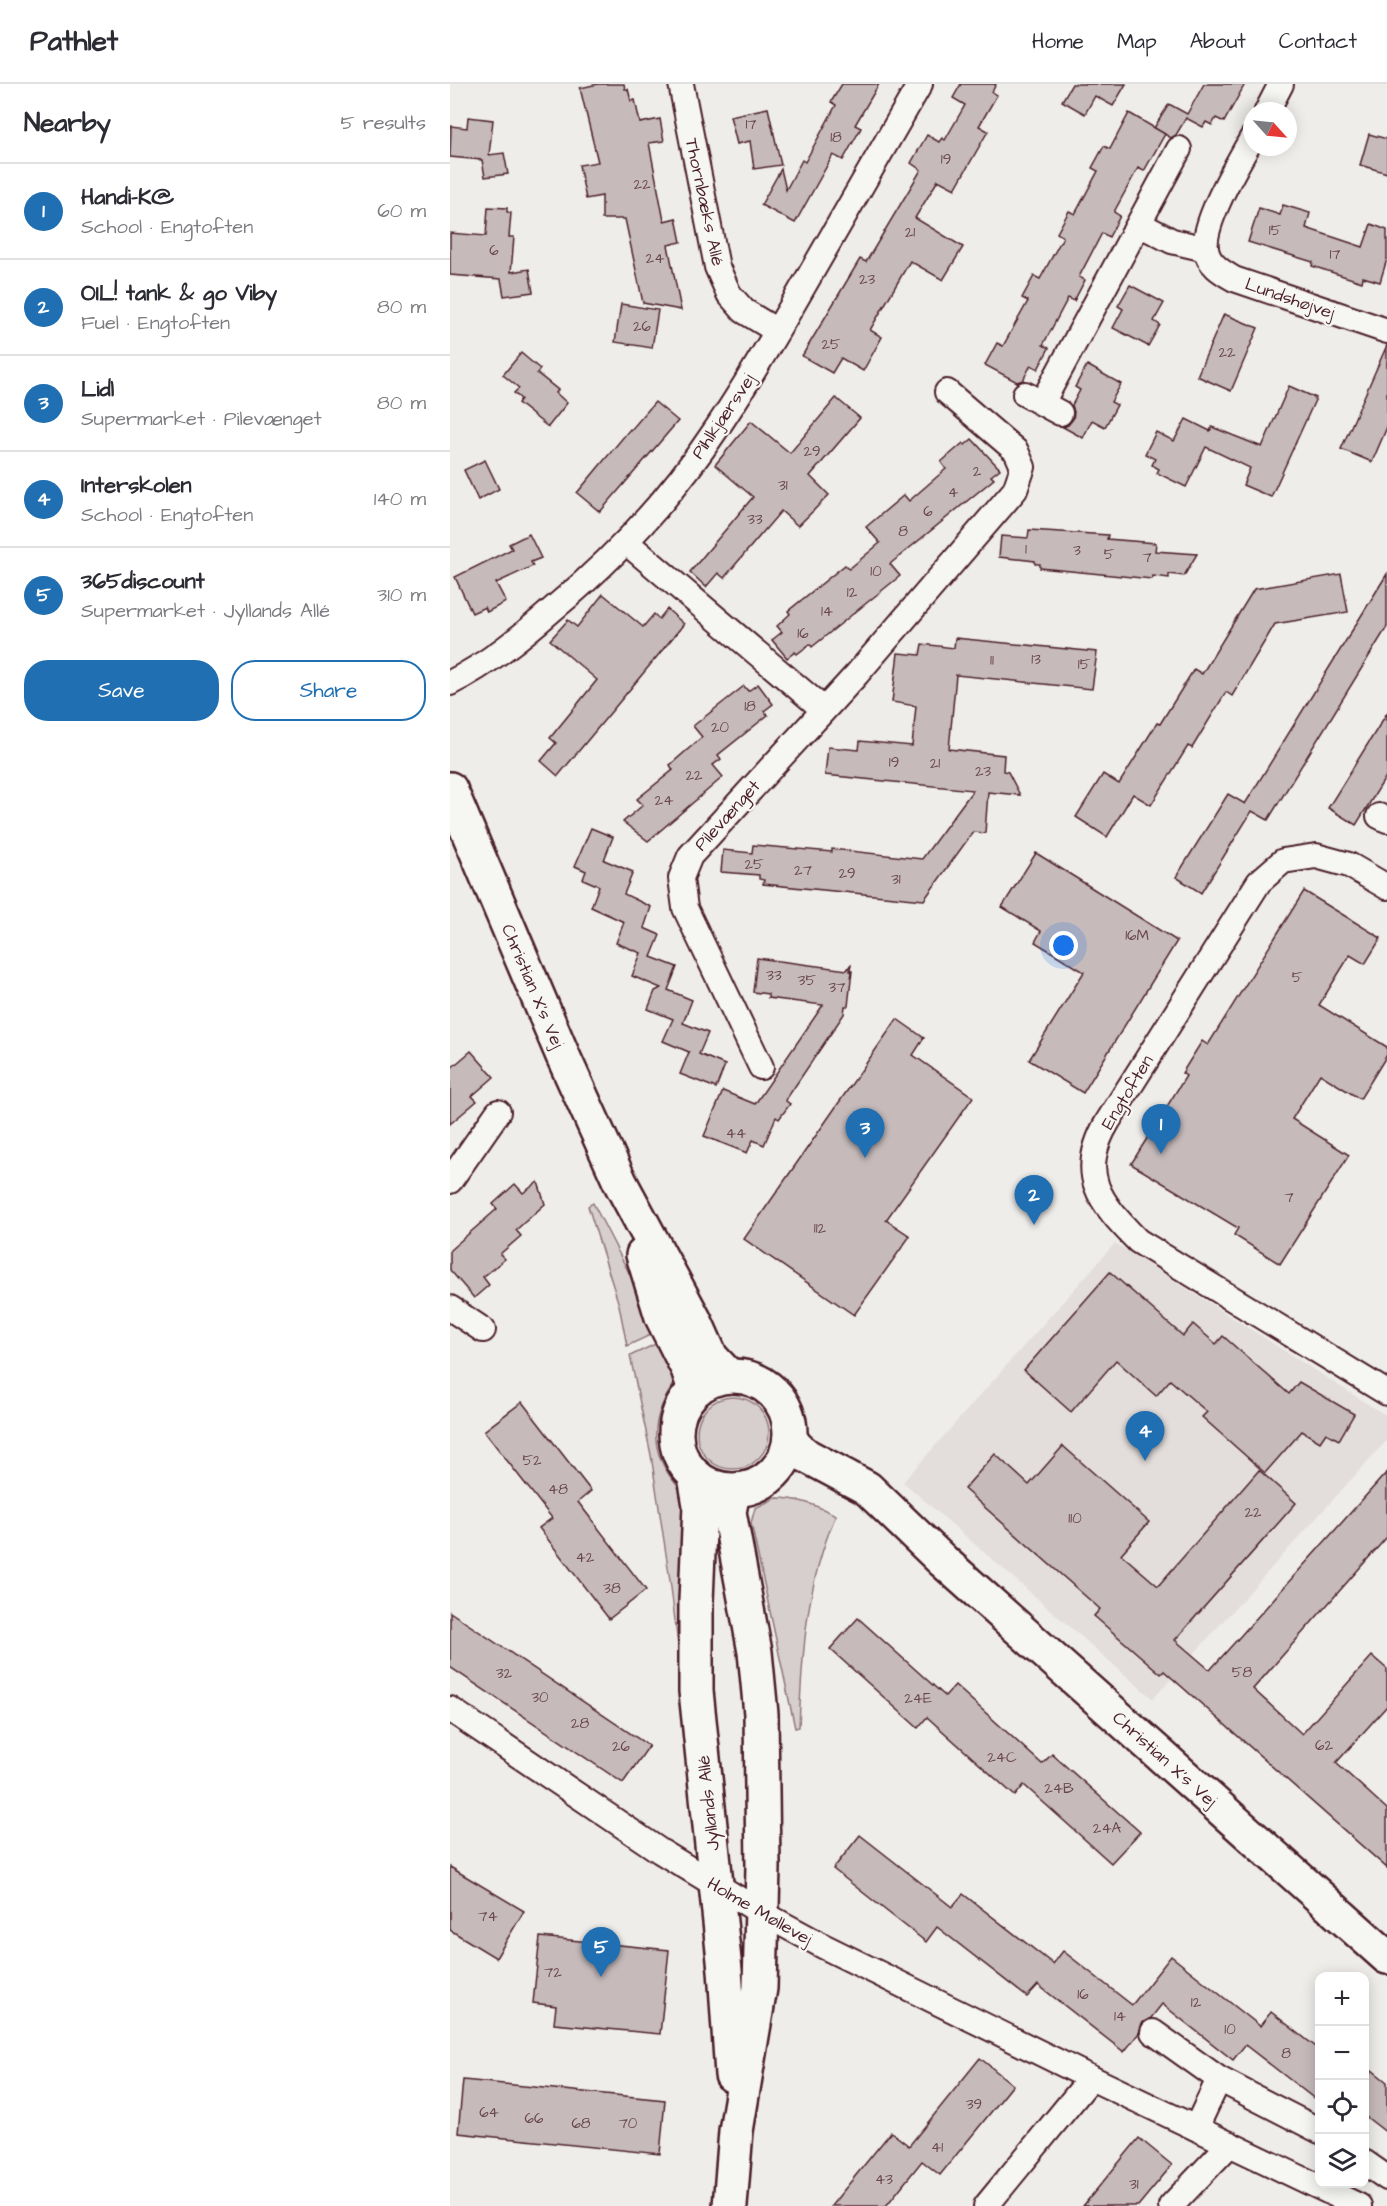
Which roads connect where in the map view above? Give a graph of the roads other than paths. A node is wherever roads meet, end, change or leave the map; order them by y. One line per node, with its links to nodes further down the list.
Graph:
1 (681, 84): 9 (street, Thornbæks Allé)
2 (920, 84): 9 (street, Pihlkjærsvej)
3 (1281, 84): 4 (street)
4 (1272, 102)
5 (1179, 149): 7 (street)
6 (1243, 154): 8 (street)
7 (1139, 224): 8 (street); 12 (street)
8 (1206, 249): 10 (street, Lundshøjvej)
9 (777, 331): 13 (street, Pihlkjærsvej)
10 (1387, 331)
11 (947, 392): 15 (street, Pilevænget)
12 (1042, 403)
13 (626, 542): 14 (street, Pihlkjærsvej); 15 (street)
14 (450, 683)
15 (823, 709): 18 (street, Pilevænget)
16 (450, 789): 21 (street, Christian X's Vej)
17 (1387, 887): 26 (street, Engtoften)
18 (761, 1067)
19 (498, 1112): 20 (street)
20 (450, 1181)
21 (620, 1182): 24 (street, Christian X's Vej); 25 (street, Christian X's Vej)
22 (450, 1308): 23 (street)
23 (483, 1330)
24 (729, 1376): 25 (street); 27 (street)
25 (695, 1390): 29 (street)
26 (1387, 1393)
27 (790, 1439): 28 (street); 31 (street, Christian X's Vej)
28 (771, 1475): 30 (street); 31 (street, Christian X's Vej)
29 (695, 1476): 30 (street); 33 (street, Jyllands Allé)
30 (737, 1490): 34 (street, Jyllands Allé)
31 (943, 1561): 35 (street, Christian X's Vej)
32 (450, 1709): 33 (street, Holme Møllevej)
33 (717, 1887): 34 (street, Holme Møllevej); 41 (street, Jyllands Allé)
34 (762, 1913): 37 (street, Holme Møllevej); 41 (street, Jyllands Allé)
35 (1387, 1957)
36 (1153, 2032): 38 (street)
37 (1091, 2078): 39 (street, Holme Møllevej); 48 (street)
38 (1219, 2079): 39 (street); 40 (street)
39 (1196, 2128): 42 (street, Holme Møllevej)
40 (1315, 2128)
41 (736, 2130): 47 (street, Jyllands Allé)
42 (1230, 2144): 45 (street, Holme Møllevej); 49 (street)
43 (1369, 2165): 44 (street)
44 (1387, 2178)
45 (1315, 2182)
46 (1328, 2188): 50 (street, Holme Møllevej)
47 (730, 2206)
48 (986, 2206)
49 (1172, 2206)
50 (1359, 2206)

